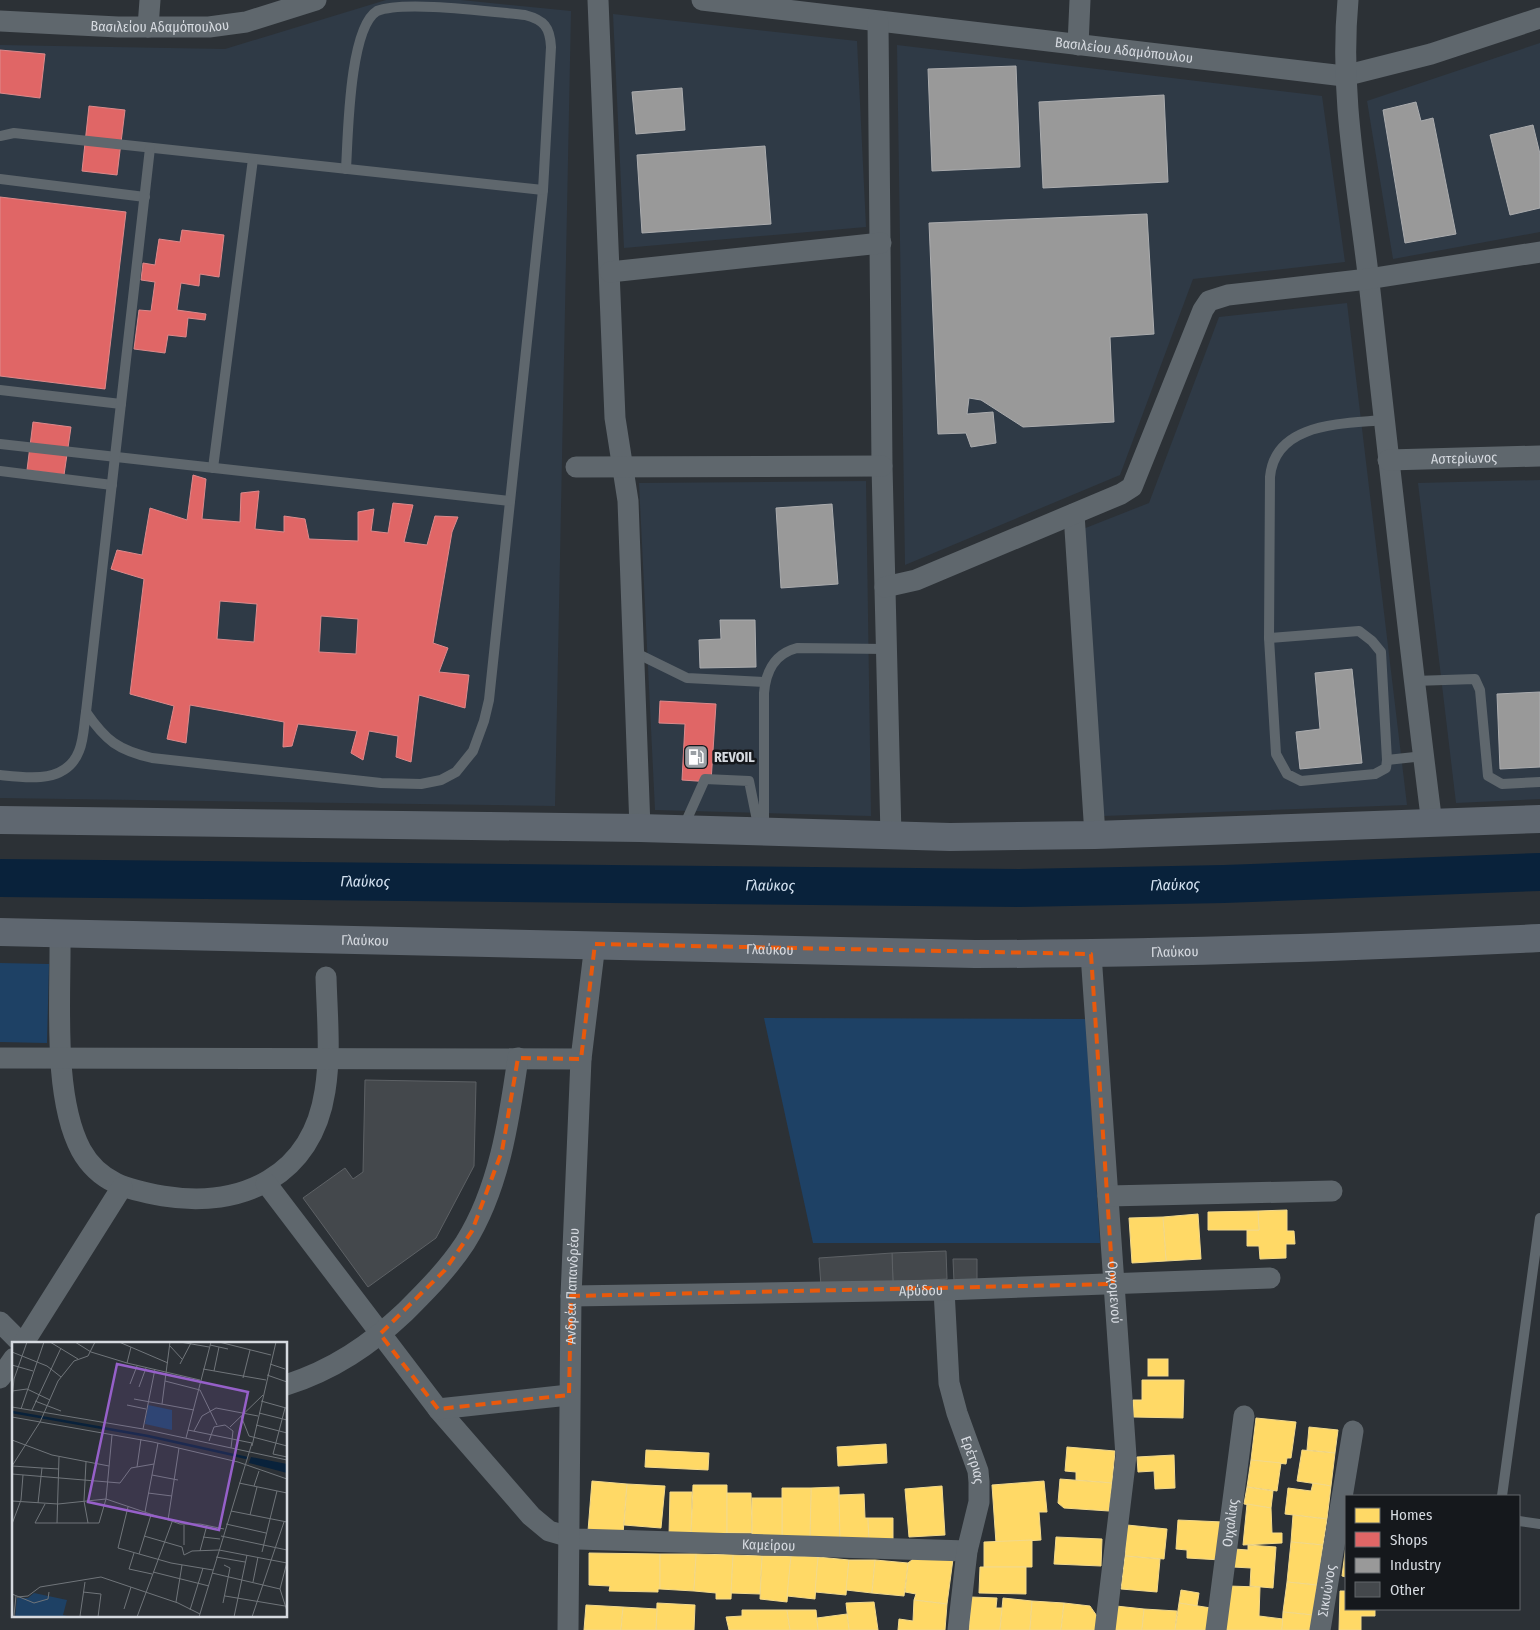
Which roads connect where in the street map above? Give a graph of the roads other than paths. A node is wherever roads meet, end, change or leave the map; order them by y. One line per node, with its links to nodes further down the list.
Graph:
1 (150, 0): 11 (street)
2 (316, 0): 11 (street, Βασιλείου Αδαμόπουλου)
3 (598, 0): 25 (street)
4 (702, 0): 7 (street, Βασιλείου Αδαμόπουλου)
5 (1080, 0): 12 (street)
6 (1348, 0): 13 (street)
7 (800, 6): 10 (street, Βασιλείου Αδαμόπουλου)
8 (1540, 18): 13 (street, Βασιλείου Αδαμόπουλου)
9 (0, 21): 11 (street, Βασιλείου Αδαμόπουλου)
10 (878, 22): 12 (street, Βασιλείου Αδαμόπουλου); 23 (street)
11 (148, 28)
12 (1078, 45): 13 (street, Βασιλείου Αδαμόπουλου)
13 (1344, 76): 26 (street)
14 (0, 129): 15 (lane)
15 (14, 133): 16 (lane); 17 (lane)
16 (0, 136)
17 (150, 148): 18 (lane); 22 (lane)
18 (253, 159): 19 (lane); 37 (lane)
19 (346, 169): 21 (lane); 21 (lane)
20 (0, 179): 22 (lane)
21 (543, 190): 40 (lane)
22 (144, 197): 28 (lane)
23 (880, 244): 25 (street); 34 (street)
24 (1540, 252): 26 (street)
25 (610, 272): 36 (street)
26 (1368, 279): 29 (street); 41 (street)
27 (0, 390): 28 (lane)
28 (121, 404): 32 (lane)
29 (1383, 420): 33 (street); 43 (lane)
30 (0, 444): 32 (lane)
31 (1540, 456): 33 (street, Αστερίωνος)
32 (115, 457): 37 (lane); 39 (lane)
33 (1388, 460): 46 (street)
34 (882, 466): 36 (street); 42 (street)
35 (576, 467): 36 (street)
36 (624, 467): 45 (street)
37 (213, 468): 40 (lane)
38 (0, 471): 39 (lane)
39 (112, 485): 48 (lane)
40 (510, 501): 48 (lane)
41 (1074, 514): 42 (street); 59 (street)
42 (884, 587): 44 (street)
43 (1269, 638): 50 (lane); 50 (lane)
44 (886, 649): 47 (lane); 60 (street)
45 (634, 652): 47 (lane); 56 (street)
46 (1414, 681): 49 (street); 52 (lane)
47 (765, 682): 58 (lane)
48 (86, 712): 51 (lane)
49 (1424, 756): 50 (lane); 55 (street)
50 (1387, 760)
51 (0, 775)
52 (1540, 782)
53 (1540, 819): 55 (main road)
54 (0, 820): 56 (main road)
55 (1432, 824): 59 (main road)
56 (640, 828): 57 (main road)
57 (682, 830): 58 (main road); 58 (lane)
58 (762, 833): 60 (main road)
59 (1096, 835): 60 (main road)
60 (891, 836)
61 (0, 932): 62 (main road, Γλαύκου)
62 (60, 934): 64 (main road, Γλαύκου); 70 (street)
63 (1540, 938): 65 (main road, Γλαύκου)
64 (594, 944): 65 (main road, Γλαύκου); 71 (street, Ανδρέα Παπανδρέου)
65 (1091, 954): 75 (street, Ορχομενού)
66 (326, 977): 67 (street)
67 (327, 1057): 69 (street); 70 (street); 72 (street)
68 (0, 1058): 70 (street)
69 (518, 1058): 71 (street); 82 (street)
70 (61, 1059): 73 (street)
71 (581, 1059): 80 (street, Ανδρέα Παπανδρέου)
72 (266, 1183): 73 (street); 82 (street, Καμείρου)
73 (122, 1187): 84 (street)
74 (1332, 1191): 75 (street)
75 (1108, 1196): 78 (street, Ορχομενού)
76 (1540, 1218): 92 (lane)
77 (1270, 1278): 78 (street, Αβύδου)
78 (1113, 1284): 79 (street, Αβύδου); 99 (street, Ορχομενού)
79 (944, 1290): 80 (street, Αβύδου); 96 (street, Ερέτριας)
80 (571, 1296): 88 (street, Ανδρέα Παπανδρέου)
81 (0, 1322): 83 (street)
82 (380, 1334): 87 (street); 89 (street, Καμείρου)
83 (21, 1342)
84 (24, 1342)
85 (12, 1361): 86 (street)
86 (0, 1378)
87 (288, 1384)
88 (569, 1395): 89 (street); 95 (street, Ανδρέα Παπανδρέου)
89 (438, 1409): 95 (street, Καμείρου)
90 (1244, 1416): 100 (street, Οιχαλίας)
91 (1353, 1432): 101 (street, Σικυώνος)
92 (1502, 1495)
93 (1520, 1521): 94 (lane)
94 (1540, 1524)
95 (570, 1538): 96 (street, Καμείρου); 97 (street, Ανδρέα Παπανδρέου)
96 (967, 1551): 98 (street, Ερέτριας)
97 (568, 1630)
98 (958, 1630)
99 (1105, 1630)
100 (1216, 1630)
101 (1320, 1630)

